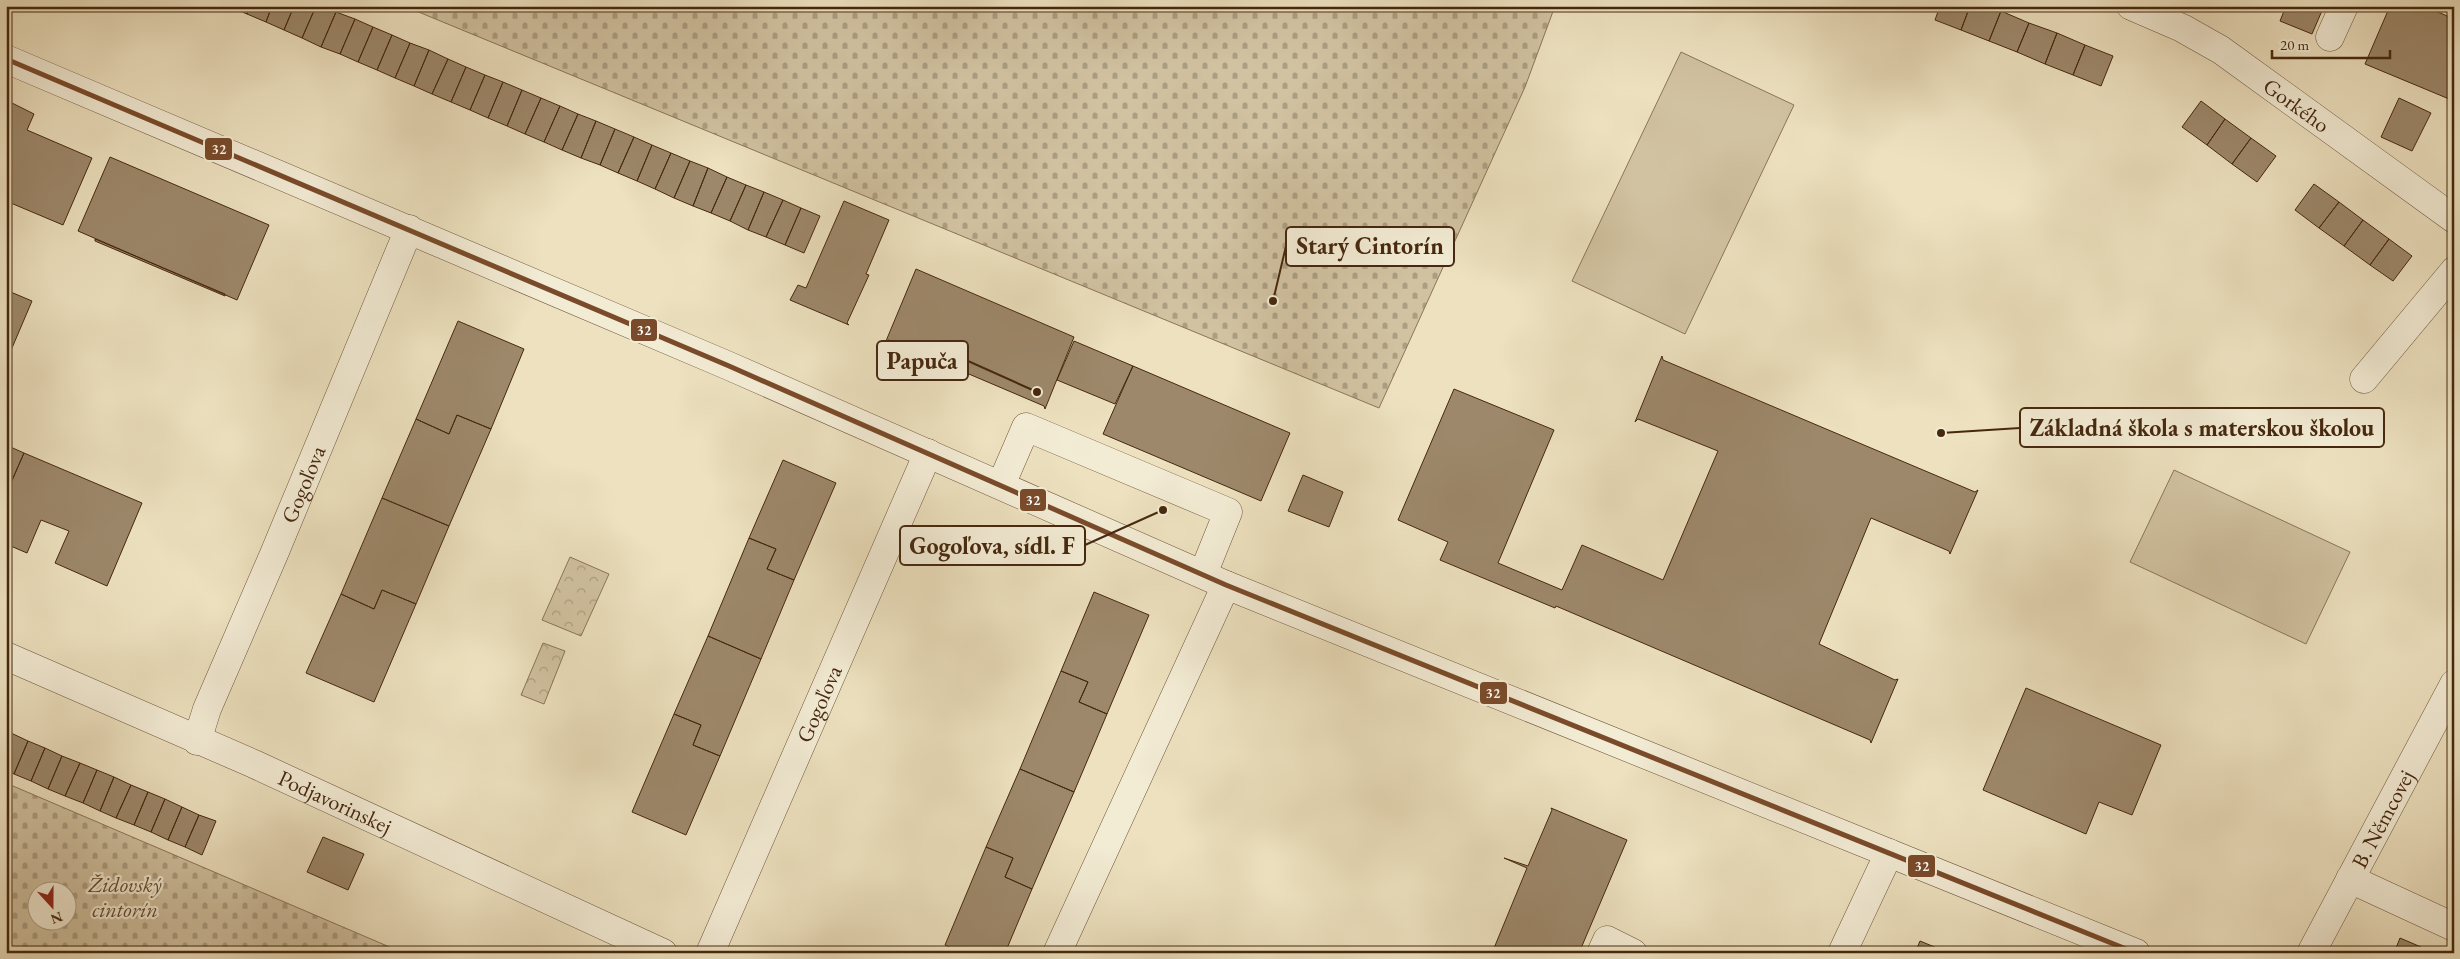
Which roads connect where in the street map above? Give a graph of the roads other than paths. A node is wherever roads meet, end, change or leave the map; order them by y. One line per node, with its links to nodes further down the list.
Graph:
1 (2131, 6): 5 (street, Gorkého)
2 (2344, 6): 3 (street)
3 (2330, 37)
4 (6, 59): 6 (street)
5 (2454, 219)
6 (409, 229): 9 (street); 14 (street, Gogoľova)
7 (2454, 271): 8 (street)
8 (2364, 379)
9 (928, 453): 10 (street); 19 (street, Gogoľova)
10 (1001, 484): 11 (street); 11 (street)
11 (1214, 579): 15 (street); 20 (street)
12 (6, 656): 14 (street, Podjavorinskej)
13 (2454, 684): 16 (street, B. Němcovej)
14 (197, 741): 18 (street, Podjavorinskej)
15 (1889, 853): 23 (street); 24 (street)
16 (2350, 879): 17 (street); 25 (street, B. Němcovej)
17 (2454, 928)
18 (663, 953)
19 (710, 953)
20 (1057, 953)
21 (1601, 953): 22 (street)
22 (1633, 953)
23 (1842, 953)
24 (2136, 953)
25 (2310, 953)

